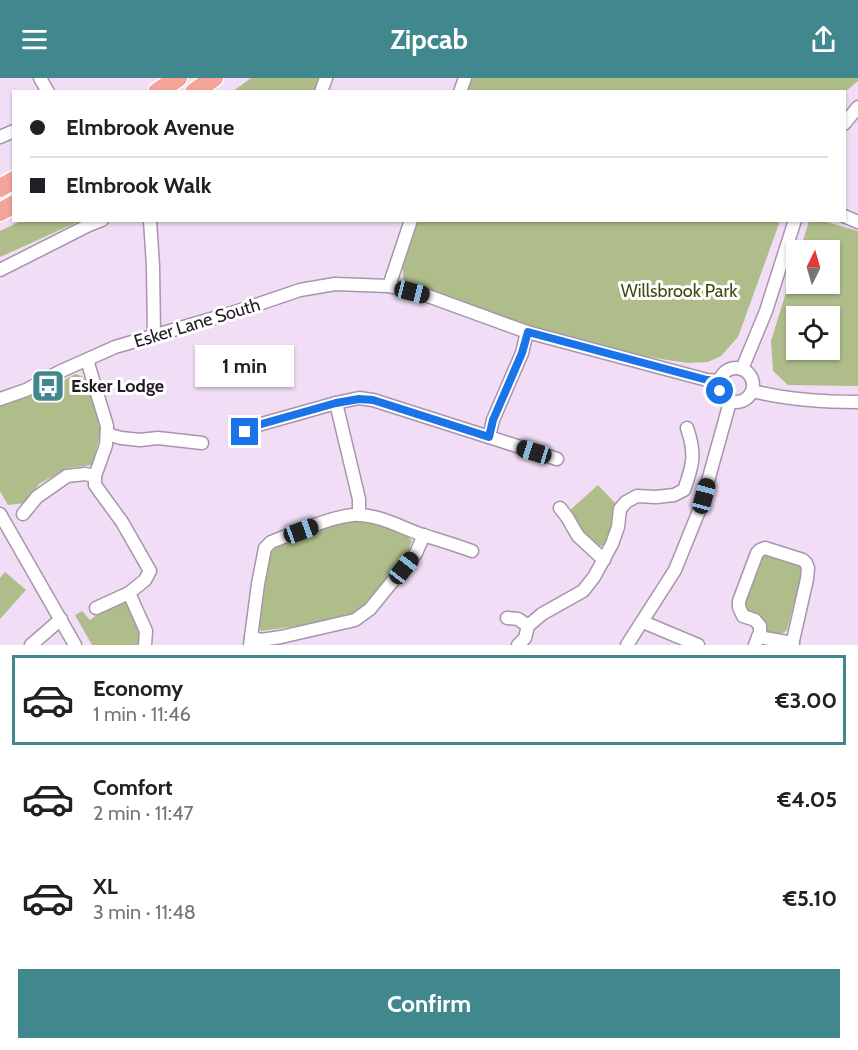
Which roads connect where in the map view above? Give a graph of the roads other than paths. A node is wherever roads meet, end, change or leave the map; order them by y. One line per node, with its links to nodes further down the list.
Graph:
1 (178, 78): 3 (highway)
2 (214, 78): 4 (highway)
3 (160, 90)
4 (197, 90)
5 (858, 107): 6 (street)
6 (846, 122)
7 (97, 222): 11 (street)
8 (150, 222): 14 (street)
9 (410, 222): 12 (street)
10 (794, 222): 16 (street)
11 (0, 270)
12 (389, 286): 13 (street, Esker Lane South); 14 (street, Esker Lane South)
13 (528, 332): 17 (street, Esker Lane South); 26 (street)
14 (154, 336): 15 (street, Esker Lane South)
15 (87, 360): 19 (street, Esker Lane South); 25 (street)
16 (741, 369): 17 (street); 18 (street)
17 (719, 381): 20 (street)
18 (753, 391): 20 (street); 21 (street)
19 (0, 399)
20 (730, 402): 41 (street)
21 (858, 402)
22 (336, 403): 24 (street); 26 (street); 33 (street)
23 (687, 428): 36 (street)
24 (245, 432)
25 (107, 434): 27 (street); 29 (street)
26 (489, 437): 28 (street)
27 (202, 443)
28 (557, 459)
29 (95, 476): 32 (street); 37 (street)
30 (560, 508): 36 (street)
31 (0, 514): 40 (street)
32 (23, 514)
33 (358, 514): 34 (street); 43 (street)
34 (424, 535): 35 (street); 43 (street)
35 (472, 551)
36 (604, 560): 42 (street)
37 (129, 593): 38 (street); 48 (street)
38 (96, 608)
39 (507, 618): 42 (street)
40 (61, 619): 46 (street); 47 (street)
41 (643, 622): 50 (street); 51 (street)
42 (528, 626): 49 (street)
43 (250, 641)
44 (757, 641): 45 (street); 45 (street)
45 (792, 644)
46 (31, 645)
47 (75, 645)
48 (145, 645)
49 (518, 645)
50 (627, 645)
51 (698, 645)

